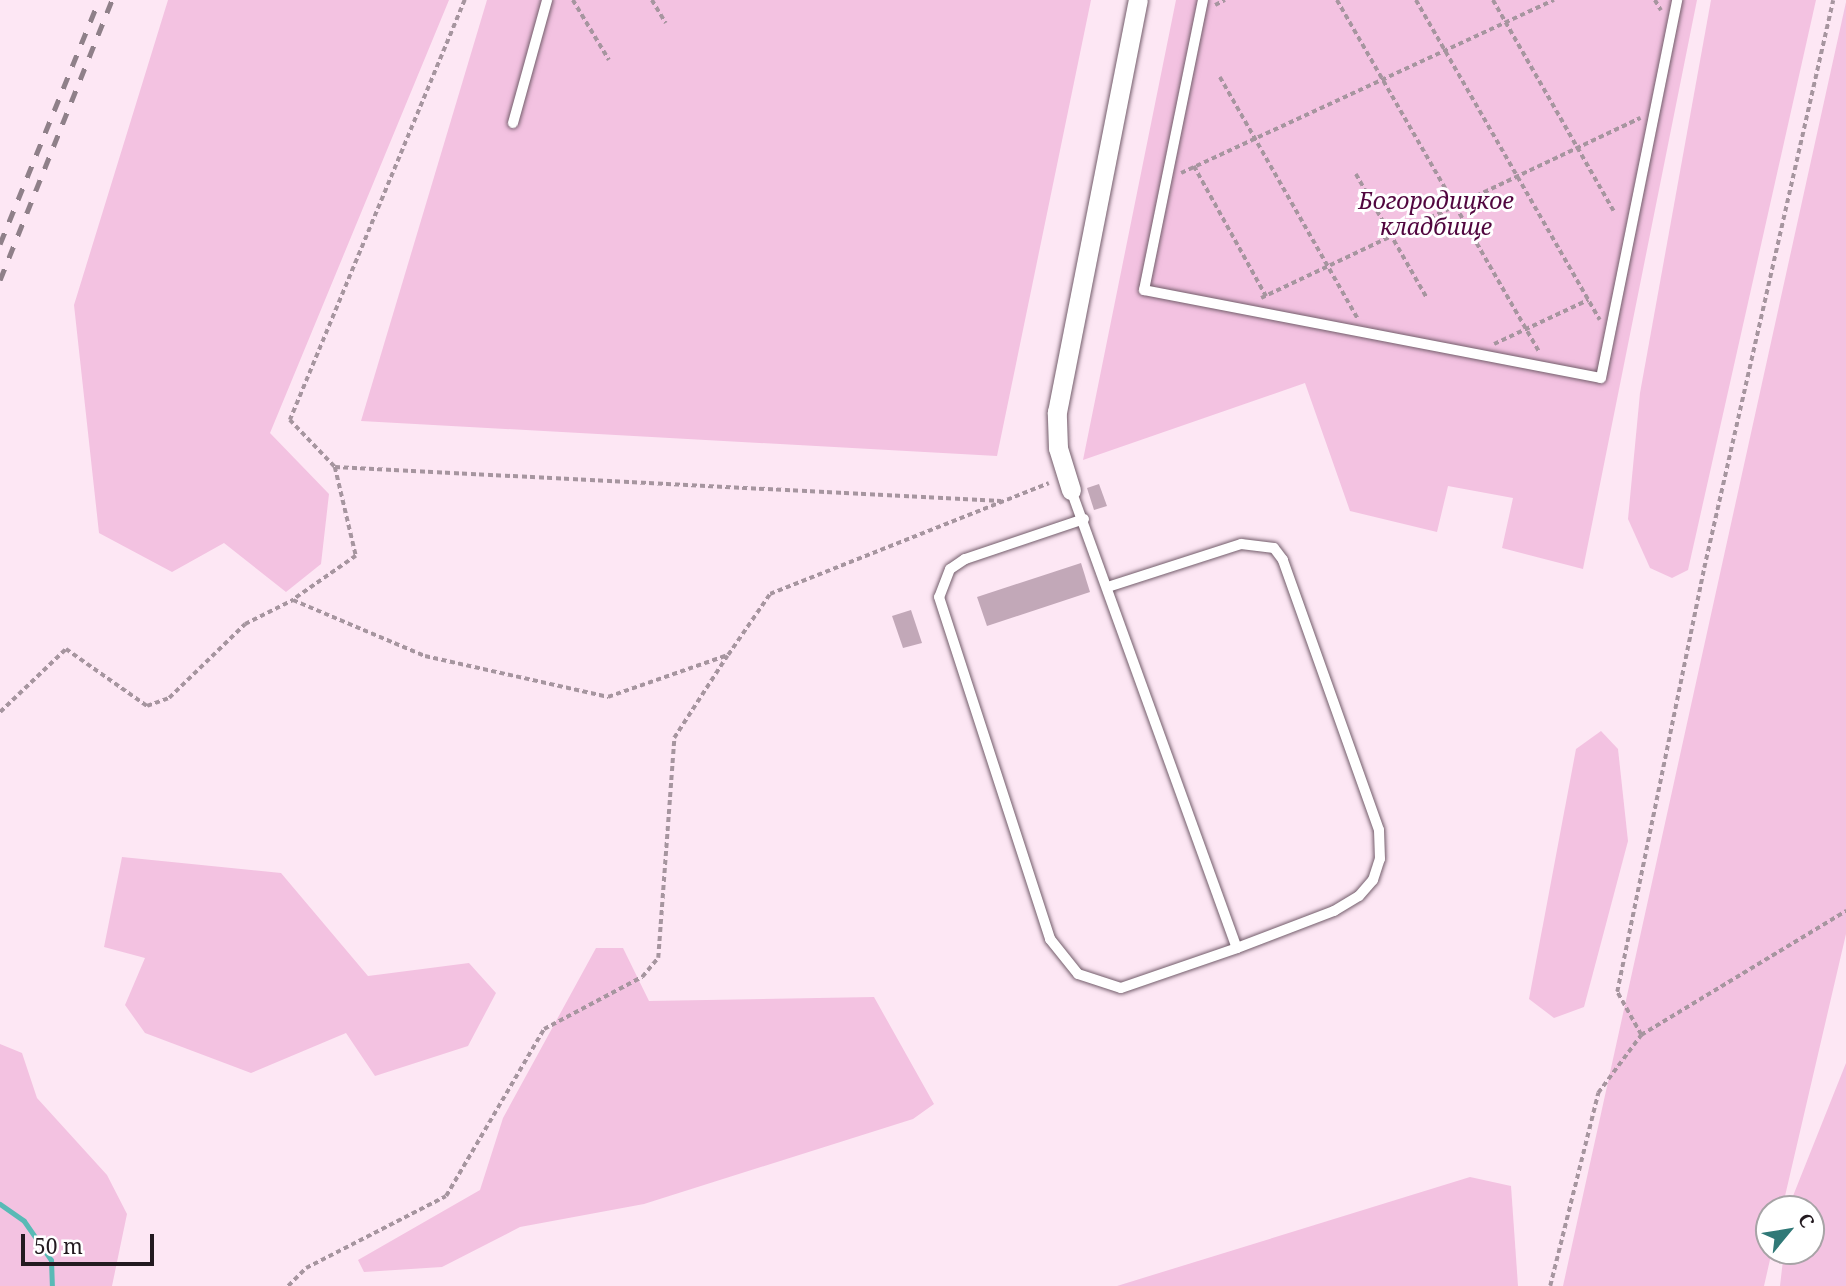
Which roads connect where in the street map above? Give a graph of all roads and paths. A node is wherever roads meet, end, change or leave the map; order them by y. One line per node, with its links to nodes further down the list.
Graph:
1 (465, 0): 40 (path)
2 (547, 0): 20 (lane)
3 (573, 0): 16 (path)
4 (652, 0): 14 (path)
5 (1139, 0): 41 (street)
6 (1203, 0): 26 (lane)
7 (1337, 0): 18 (path)
8 (1416, 0): 15 (path)
9 (1493, 0): 13 (path)
10 (1554, 0): 13 (path)
11 (1677, 0): 19 (lane)
12 (1833, 0): 50 (path)
13 (1506, 22): 15 (path); 22 (path)
14 (666, 23)
15 (1445, 50): 18 (path); 25 (path)
16 (609, 60)
17 (1220, 77): 21 (path)
18 (1383, 79): 21 (path); 27 (path)
19 (1655, 111): 22 (path); 37 (lane)
20 (513, 123)
21 (1255, 138): 23 (path); 30 (path)
22 (1578, 148): 25 (path); 28 (path)
23 (1194, 166): 26 (path); 31 (path)
24 (1356, 174): 29 (path)
25 (1517, 176): 27 (path); 33 (path)
26 (1166, 180): 34 (lane)
27 (1455, 206): 29 (path); 36 (path)
28 (1614, 211)
29 (1391, 236): 30 (path); 32 (path)
30 (1328, 267): 31 (path); 35 (path)
31 (1266, 296): 34 (path)
32 (1427, 298)
33 (1588, 300): 36 (path); 37 (path)
34 (1240, 309): 38 (lane)
35 (1363, 328)
36 (1526, 329): 38 (path); 39 (path)
37 (1609, 336): 39 (lane)
38 (1473, 354): 39 (lane)
39 (1548, 368)
40 (335, 467): 42 (path); 45 (path)
41 (1069, 483): 42 (path); 43 (lane)
42 (1004, 501): 46 (path)
43 (1084, 519): 44 (lane); 49 (lane)
44 (1108, 587): 49 (lane); 49 (lane)
45 (293, 600): 46 (path); 47 (path)
46 (728, 656): 51 (path)
47 (0, 712)
48 (1846, 911): 50 (path)
49 (1237, 948)
50 (1641, 1035): 52 (path)
51 (288, 1286)
52 (1550, 1286)

